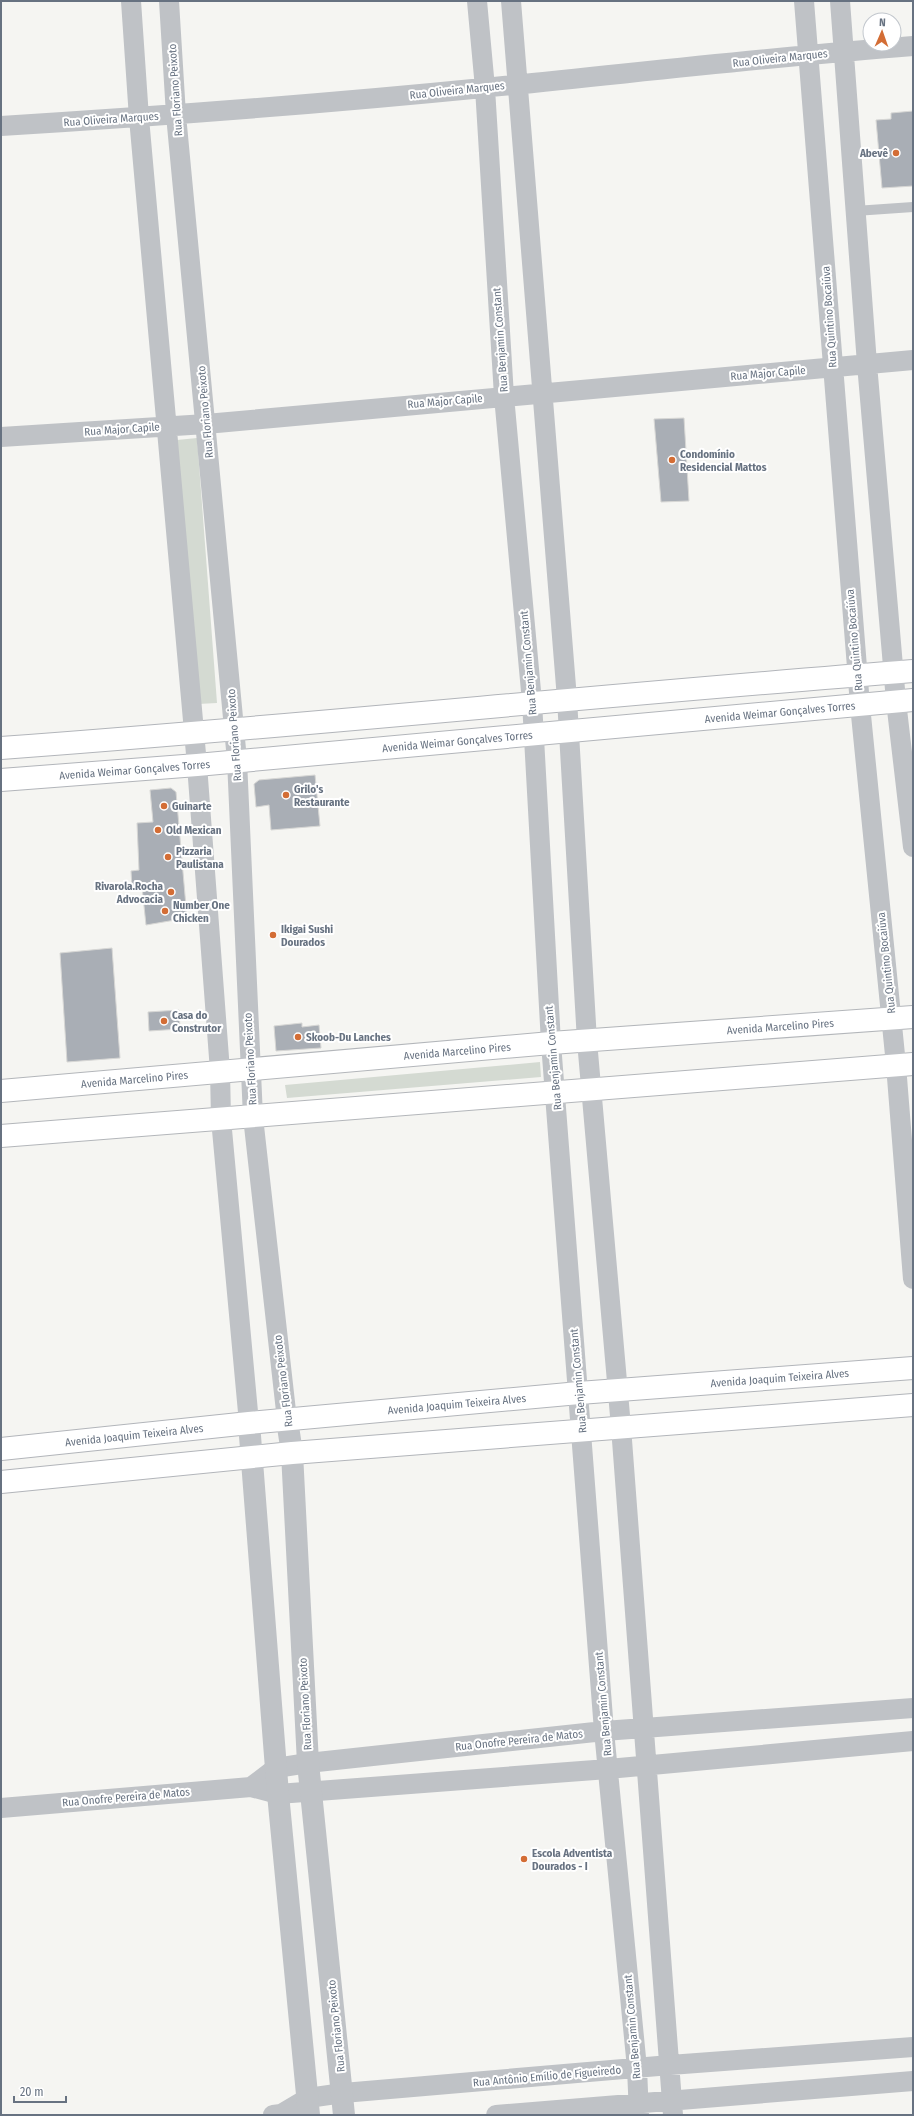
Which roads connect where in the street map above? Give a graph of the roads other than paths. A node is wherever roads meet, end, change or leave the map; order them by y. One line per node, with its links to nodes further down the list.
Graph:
1 (131, 1): 13 (street)
2 (169, 1): 12 (street, Rua Floriano Peixoto)
3 (477, 1): 11 (street, Rua Benjamin Constant)
4 (511, 1): 10 (street)
5 (804, 1): 9 (street, Rua Quintino Bocaiúva)
6 (840, 1): 8 (street)
7 (913, 46): 8 (street, Rua Oliveira Marques)
8 (843, 52): 9 (street, Rua Oliveira Marques); 16 (street)
9 (808, 55): 10 (street, Rua Oliveira Marques); 19 (street, Rua Quintino Bocaiúva)
10 (518, 83): 11 (street, Rua Oliveira Marques); 20 (street)
11 (485, 88): 12 (street, Rua Oliveira Marques); 21 (street, Rua Benjamin Constant)
12 (176, 115): 13 (street, Rua Oliveira Marques); 22 (street, Rua Floriano Peixoto)
13 (139, 118): 14 (street, Rua Oliveira Marques); 23 (street)
14 (1, 126)
15 (913, 207): 16 (lane)
16 (855, 211): 18 (street)
17 (913, 360): 18 (street, Rua Major Capile)
18 (867, 364): 19 (street, Rua Major Capile); 25 (street)
19 (832, 368): 20 (street, Rua Major Capile); 26 (street, Rua Quintino Bocaiúva)
20 (541, 393): 21 (street, Rua Major Capile); 27 (street)
21 (504, 396): 22 (street, Rua Major Capile); 29 (street, Rua Benjamin Constant)
22 (206, 424): 23 (street, Rua Major Capile); 31 (street, Rua Floriano Peixoto)
23 (166, 426): 24 (street, Rua Major Capile); 33 (street)
24 (1, 437)
25 (903, 671): 26 (main road); 28 (street)
26 (857, 675): 27 (main road); 30 (street, Rua Quintino Bocaiúva)
27 (566, 699): 29 (main road); 32 (street)
28 (905, 701): 30 (main road, Avenida Weimar Gonçalves Torres); 39 (street)
29 (532, 702): 31 (main road); 34 (street, Rua Benjamin Constant)
30 (860, 705): 32 (main road, Avenida Weimar Gonçalves Torres); 40 (street, Rua Quintino Bocaiúva)
31 (234, 730): 33 (main road); 36 (street, Rua Floriano Peixoto)
32 (567, 731): 34 (main road, Avenida Weimar Gonçalves Torres); 41 (street)
33 (194, 734): 35 (main road); 37 (street)
34 (533, 734): 36 (main road, Avenida Weimar Gonçalves Torres); 42 (street, Rua Benjamin Constant)
35 (1, 748)
36 (237, 760): 37 (main road, Avenida Weimar Gonçalves Torres); 44 (street, Rua Floriano Peixoto)
37 (197, 765): 38 (main road, Avenida Weimar Gonçalves Torres); 45 (street)
38 (1, 780)
39 (913, 847)
40 (902, 1018): 41 (main road, Avenida Marcelino Pires); 43 (street, Rua Quintino Bocaiúva)
41 (588, 1041): 42 (main road, Avenida Marcelino Pires); 46 (street)
42 (551, 1043): 44 (main road, Avenida Marcelino Pires); 47 (street, Rua Benjamin Constant)
43 (905, 1065): 46 (main road); 52 (street, Rua Quintino Bocaiúva)
44 (251, 1068): 45 (main road, Avenida Marcelino Pires); 49 (street, Rua Floriano Peixoto)
45 (220, 1071): 48 (main road, Avenida Marcelino Pires); 50 (street)
46 (592, 1087): 47 (main road); 54 (street)
47 (556, 1090): 49 (main road); 55 (street, Rua Benjamin Constant)
48 (1, 1091)
49 (253, 1117): 50 (main road); 57 (street, Rua Floriano Peixoto)
50 (221, 1119): 51 (main road); 58 (street)
51 (1, 1136)
52 (913, 1279)
53 (913, 1368): 54 (main road, Avenida Joaquim Teixeira Alves)
54 (617, 1391): 55 (main road, Avenida Joaquim Teixeira Alves); 59 (street)
55 (579, 1393): 57 (main road, Avenida Joaquim Teixeira Alves); 60 (street, Rua Benjamin Constant)
56 (913, 1405): 59 (main road)
57 (287, 1420): 58 (main road, Avenida Joaquim Teixeira Alves); 62 (street, Rua Floriano Peixoto)
58 (249, 1423): 61 (main road, Avenida Joaquim Teixeira Alves); 63 (street)
59 (621, 1427): 60 (main road); 66 (street)
60 (582, 1430): 62 (main road); 67 (street, Rua Benjamin Constant)
61 (1, 1449)
62 (292, 1453): 63 (main road); 69 (street, Rua Floriano Peixoto)
63 (251, 1457): 64 (main road); 71 (street)
64 (1, 1482)
65 (913, 1708): 66 (street, Rua Onofre Pereira de Matos)
66 (644, 1728): 67 (street, Rua Onofre Pereira de Matos); 70 (street)
67 (604, 1731): 69 (street, Rua Onofre Pereira de Matos); 72 (street, Rua Benjamin Constant)
68 (913, 1741): 70 (street, Rua Onofre Pereira de Matos)
69 (308, 1763): 71 (street, Rua Onofre Pereira de Matos); 74 (street, Rua Floriano Peixoto)
70 (646, 1766): 72 (street, Rua Onofre Pereira de Matos); 78 (street)
71 (276, 1768): 73 (street, Rua Onofre Pereira de Matos); 75 (street)
72 (608, 1769): 74 (street, Rua Onofre Pereira de Matos); 79 (street, Rua Benjamin Constant)
73 (251, 1787): 75 (street, Rua Onofre Pereira de Matos); 76 (street, Rua Onofre Pereira de Matos)
74 (312, 1790): 75 (street, Rua Onofre Pereira de Matos); 81 (street, Rua Floriano Peixoto)
75 (278, 1794): 82 (street)
76 (1, 1808)
77 (913, 2047): 78 (street, Rua Antônio Emílio de Figueiredo)
78 (670, 2065): 79 (street, Rua Antônio Emílio de Figueiredo); 83 (street)
79 (637, 2068): 81 (street, Rua Antônio Emílio de Figueiredo); 84 (street, Rua Benjamin Constant)
80 (913, 2081): 83 (street)
81 (343, 2093): 82 (street, Rua Antônio Emílio de Figueiredo); 86 (street, Rua Floriano Peixoto)
82 (309, 2106): 85 (street, Rua Antônio Emílio de Figueiredo)
83 (673, 2107): 84 (street)
84 (638, 2109): 87 (street)
85 (279, 2115)
86 (344, 2115)
87 (496, 2115)

